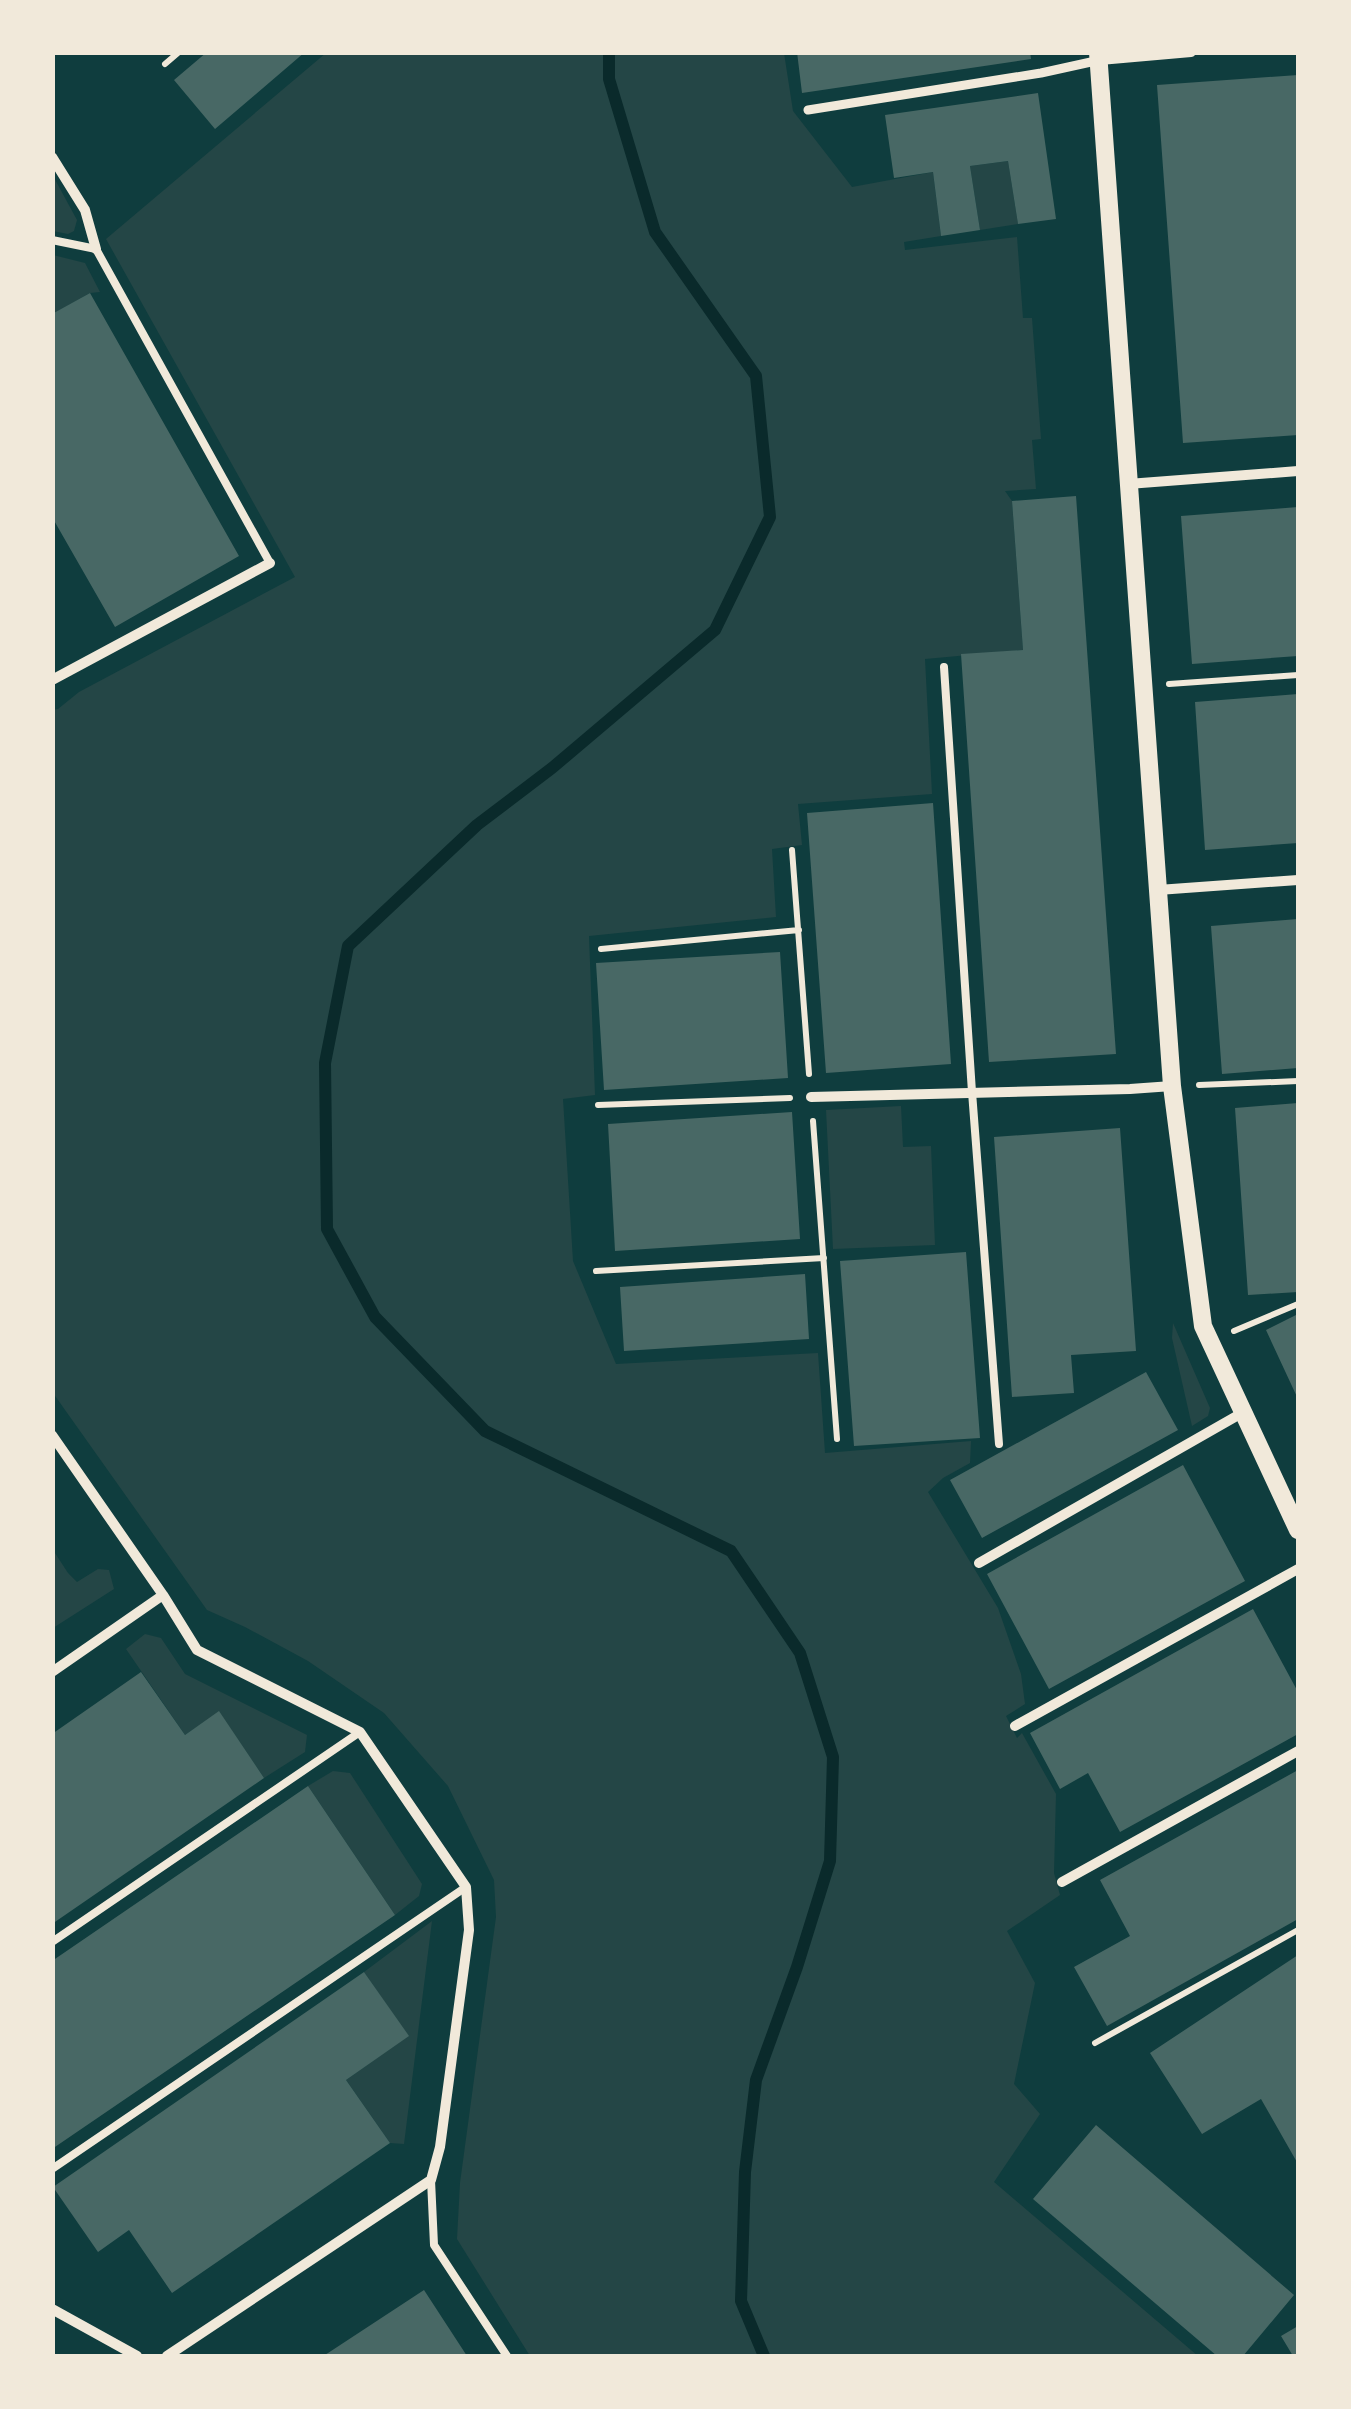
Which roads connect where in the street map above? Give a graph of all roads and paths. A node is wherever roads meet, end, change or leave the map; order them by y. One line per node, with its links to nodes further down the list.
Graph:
1 (179, 52): 4 (path)
2 (1191, 52): 3 (street)
3 (1099, 56): 5 (street); 10 (street)
4 (165, 64)
5 (808, 110)
6 (52, 157): 8 (street)
7 (52, 240): 8 (lane)
8 (96, 249): 11 (lane)
9 (1298, 471): 10 (street)
10 (1128, 484): 15 (street)
11 (270, 563): 14 (street)
12 (944, 667): 23 (lane)
13 (1298, 674): 15 (path)
14 (52, 680)
15 (1143, 686): 18 (street)
16 (792, 850): 19 (path)
17 (1298, 880): 18 (street)
18 (1158, 890): 22 (street)
19 (799, 930): 20 (path); 24 (path)
20 (600, 949)
21 (1298, 1080): 22 (path)
22 (1172, 1086): 23 (street); 29 (street)
23 (972, 1092): 24 (street); 33 (lane)
24 (811, 1097): 25 (path); 26 (path)
25 (598, 1105)
26 (824, 1258): 27 (path); 32 (path)
27 (596, 1270)
28 (1298, 1304): 29 (path)
29 (1210, 1341): 30 (street)
30 (1242, 1413): 34 (street); 35 (street)
31 (52, 1435): 37 (street)
32 (838, 1439)
33 (998, 1444)
34 (1298, 1530)
35 (979, 1563)
36 (1298, 1570): 39 (street)
37 (163, 1595): 38 (street); 40 (street)
38 (52, 1672)
39 (1015, 1726)
40 (360, 1732): 43 (street); 45 (lane)
41 (1298, 1751): 42 (street)
42 (1062, 1882)
43 (466, 1887): 47 (lane); 48 (street)
44 (1298, 1930): 46 (path)
45 (52, 1942)
46 (1095, 2043)
47 (52, 2169)
48 (431, 2180): 51 (street); 52 (lane)
49 (52, 2309): 50 (street)
50 (137, 2356)
51 (168, 2356)
52 (507, 2356)

